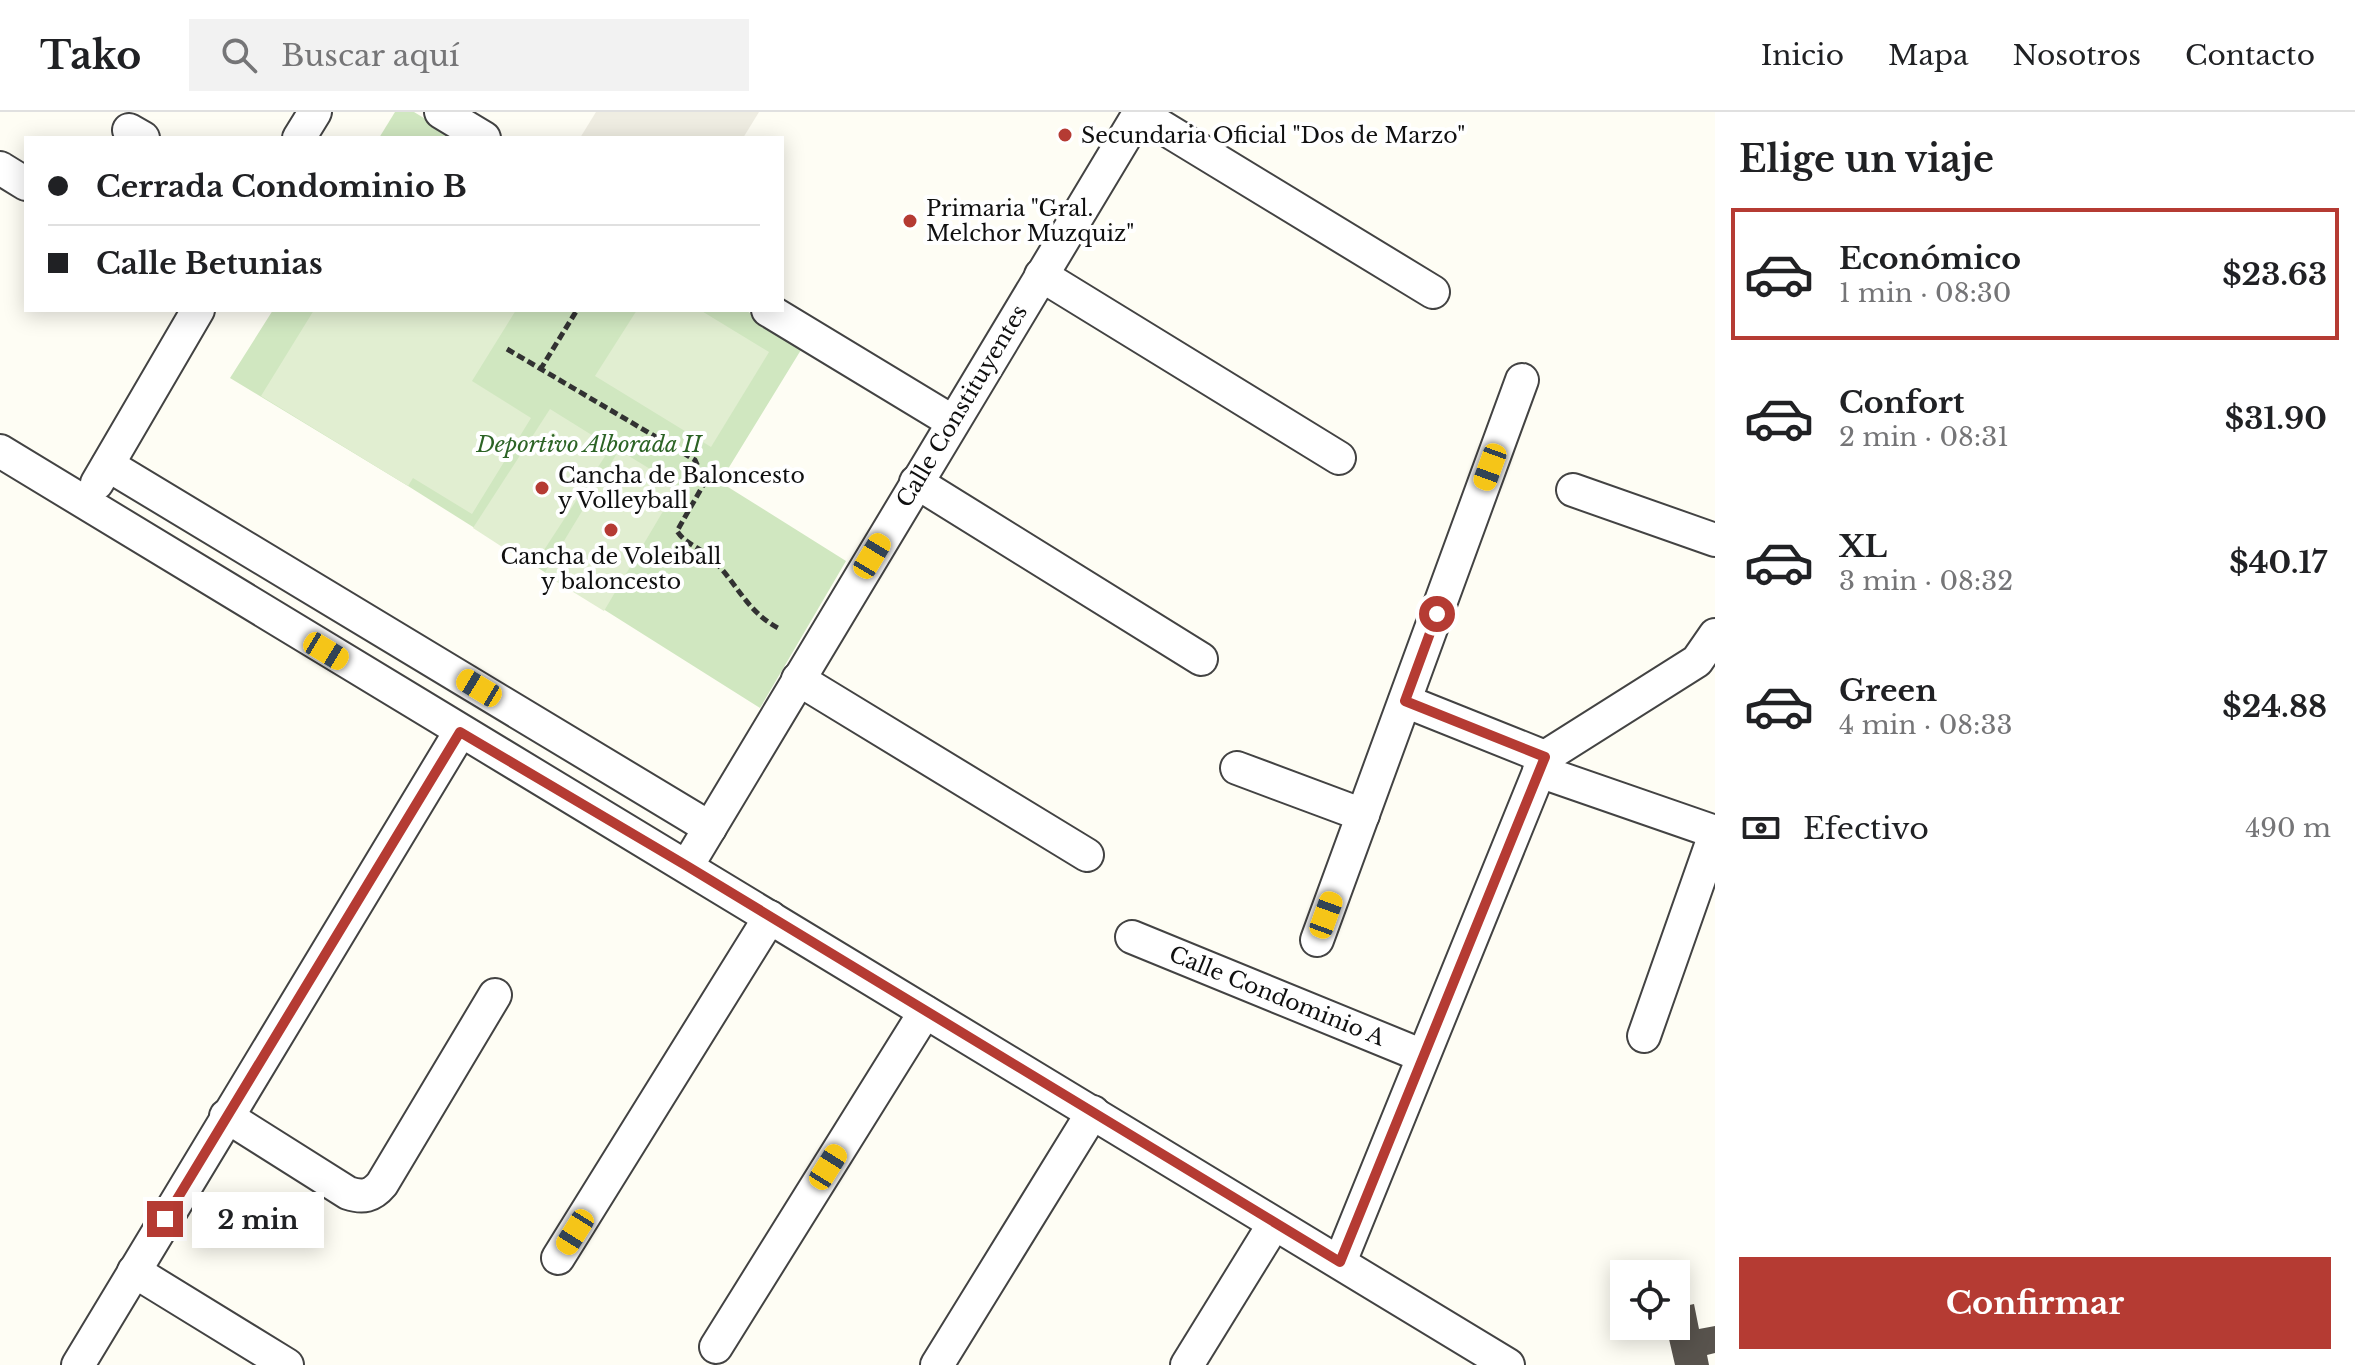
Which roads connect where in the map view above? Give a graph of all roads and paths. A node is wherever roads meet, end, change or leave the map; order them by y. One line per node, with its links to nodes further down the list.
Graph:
1 (315, 112): 4 (street)
2 (441, 112): 5 (street)
3 (1140, 113): 8 (street, Calle Constituyentes); 9 (street)
4 (300, 136)
5 (481, 136)
6 (0, 168): 7 (street)
7 (24, 183)
8 (1041, 275): 16 (street, Calle Constituyentes); 18 (street)
9 (1433, 292)
10 (197, 312): 19 (street)
11 (576, 312): 14 (path)
12 (771, 312): 16 (street)
13 (507, 349): 14 (path)
14 (540, 370): 24 (path)
15 (1522, 380): 28 (street)
16 (953, 422): 20 (street, Calle Constituyentes)
17 (0, 451): 22 (street)
18 (1339, 458)
19 (108, 465): 22 (street); 33 (street)
20 (916, 482): 26 (street); 27 (street, Calle Constituyentes)
21 (1573, 490): 23 (street)
22 (85, 504): 29 (street)
23 (1715, 540)
24 (780, 629)
25 (1715, 635): 30 (street)
26 (1201, 659)
27 (798, 679): 33 (street, Calle Constituyentes); 35 (street)
28 (1405, 701): 30 (street); 32 (street)
29 (460, 732): 36 (street); 45 (street)
30 (1542, 764): 34 (street); 43 (street)
31 (1237, 768): 32 (street)
32 (1363, 815): 39 (street)
33 (710, 828): 36 (street, Calle Constituyentes)
34 (1715, 833): 42 (street)
35 (1087, 855)
36 (687, 866): 37 (street)
37 (770, 917): 41 (street); 47 (street)
38 (1132, 937): 43 (street, Calle Condominio A)
39 (1317, 940)
40 (495, 995): 45 (street)
41 (925, 1012): 44 (street); 50 (street)
42 (1644, 1036)
43 (1423, 1056): 48 (street)
44 (1093, 1112): 46 (street); 53 (street)
45 (226, 1116): 49 (street)
46 (1274, 1224): 48 (street); 54 (street)
47 (558, 1258)
48 (1340, 1262): 55 (street)
49 (134, 1271): 51 (street); 52 (street)
50 (716, 1347)
51 (78, 1365)
52 (287, 1365)
53 (937, 1365)
54 (1187, 1365)
55 (1508, 1365)

